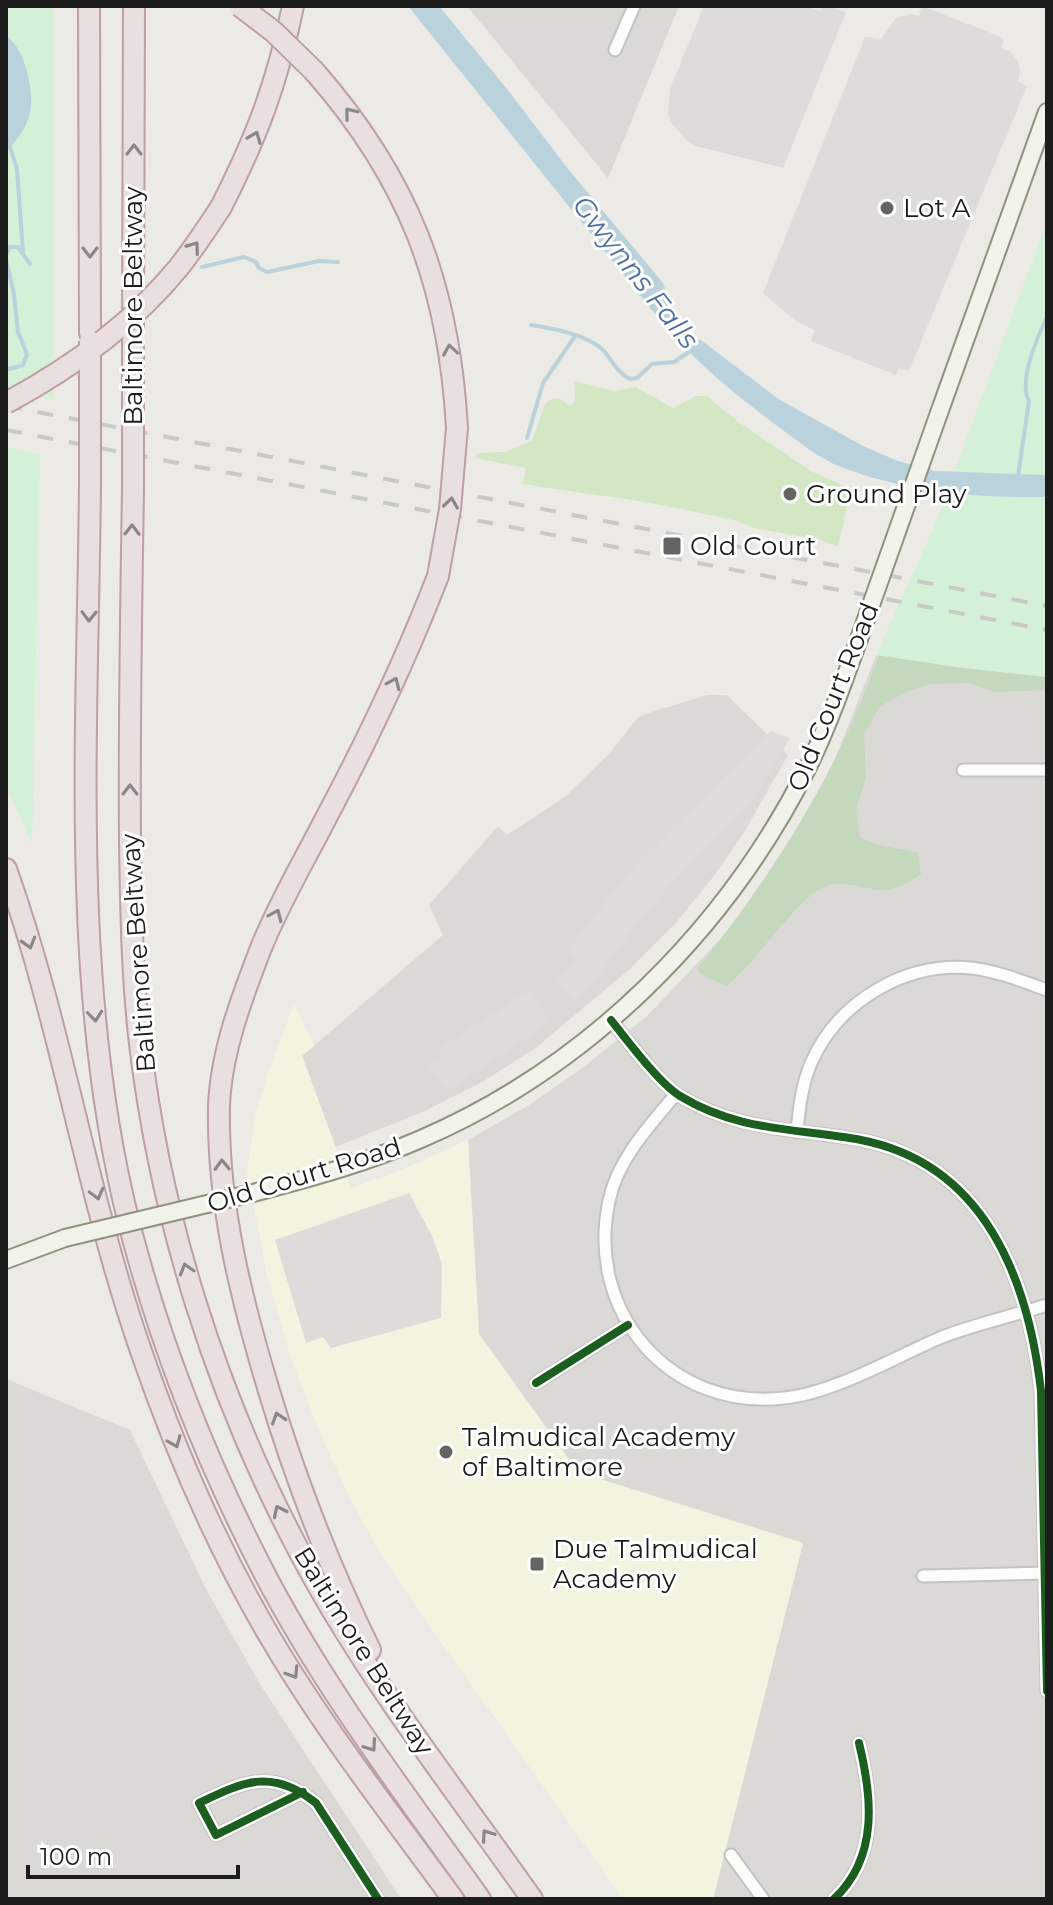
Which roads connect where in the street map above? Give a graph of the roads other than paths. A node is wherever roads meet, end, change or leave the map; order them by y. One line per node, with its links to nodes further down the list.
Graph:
1 (89, 6): 30 (highway, Baltimore Beltway, one-way to 30, bridge)
2 (134, 6): 24 (highway, Baltimore Beltway, one-way to 2, bridge)
3 (240, 6): 24 (highway, one-way to 3, bridge)
4 (293, 6): 8 (highway, one-way to 4, bridge)
5 (634, 6): 6 (street)
6 (615, 50)
7 (1047, 112): 13 (main road, Old Court Road, bridge)
8 (6, 403)
9 (963, 770): 10 (street)
10 (1047, 770)
11 (6, 869): 29 (highway, one-way to 29)
12 (1047, 990): 15 (street)
13 (611, 1020): 14 (street); 16 (main road, Old Court Road, bridge)
14 (676, 1094): 15 (street); 19 (street)
15 (797, 1132): 18 (street)
16 (6, 1260)
17 (1047, 1305): 18 (street)
18 (1026, 1311): 19 (street); 21 (street)
19 (628, 1325): 20 (street)
20 (536, 1383)
21 (1046, 1573): 22 (street); 23 (street)
22 (923, 1576)
23 (1047, 1691)
24 (406, 1722): 31 (highway, Baltimore Beltway, one-way to 24)
25 (859, 1743): 33 (street)
26 (303, 1792): 26 (street); 28 (street)
27 (731, 1855): 32 (street)
28 (378, 1899)
29 (453, 1899)
30 (480, 1899)
31 (532, 1899)
32 (763, 1899)
33 (834, 1899)

